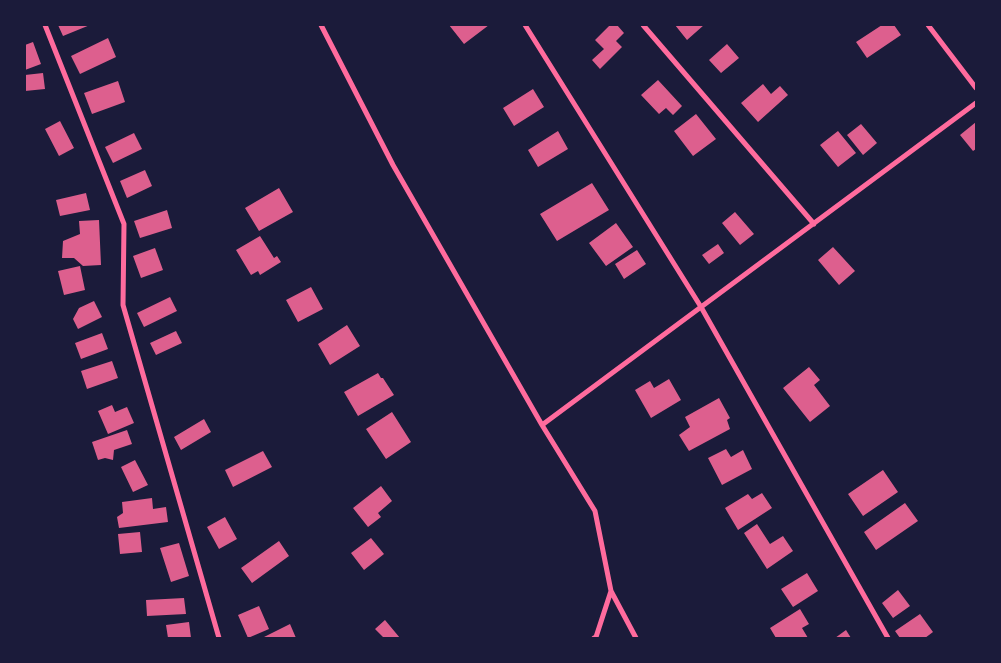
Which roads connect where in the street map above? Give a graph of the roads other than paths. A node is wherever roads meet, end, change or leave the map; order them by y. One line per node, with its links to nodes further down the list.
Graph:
1 (45, 25): 12 (street)
2 (321, 25): 10 (street)
3 (525, 25): 9 (street)
4 (643, 25): 8 (street)
5 (928, 25): 6 (street)
6 (976, 88)
7 (976, 103): 8 (street)
8 (814, 224): 9 (street)
9 (702, 307): 10 (street); 15 (street)
10 (542, 425): 11 (street)
11 (611, 591): 13 (street); 14 (street)
12 (219, 638)
13 (594, 638)
14 (636, 638)
15 (888, 638)

